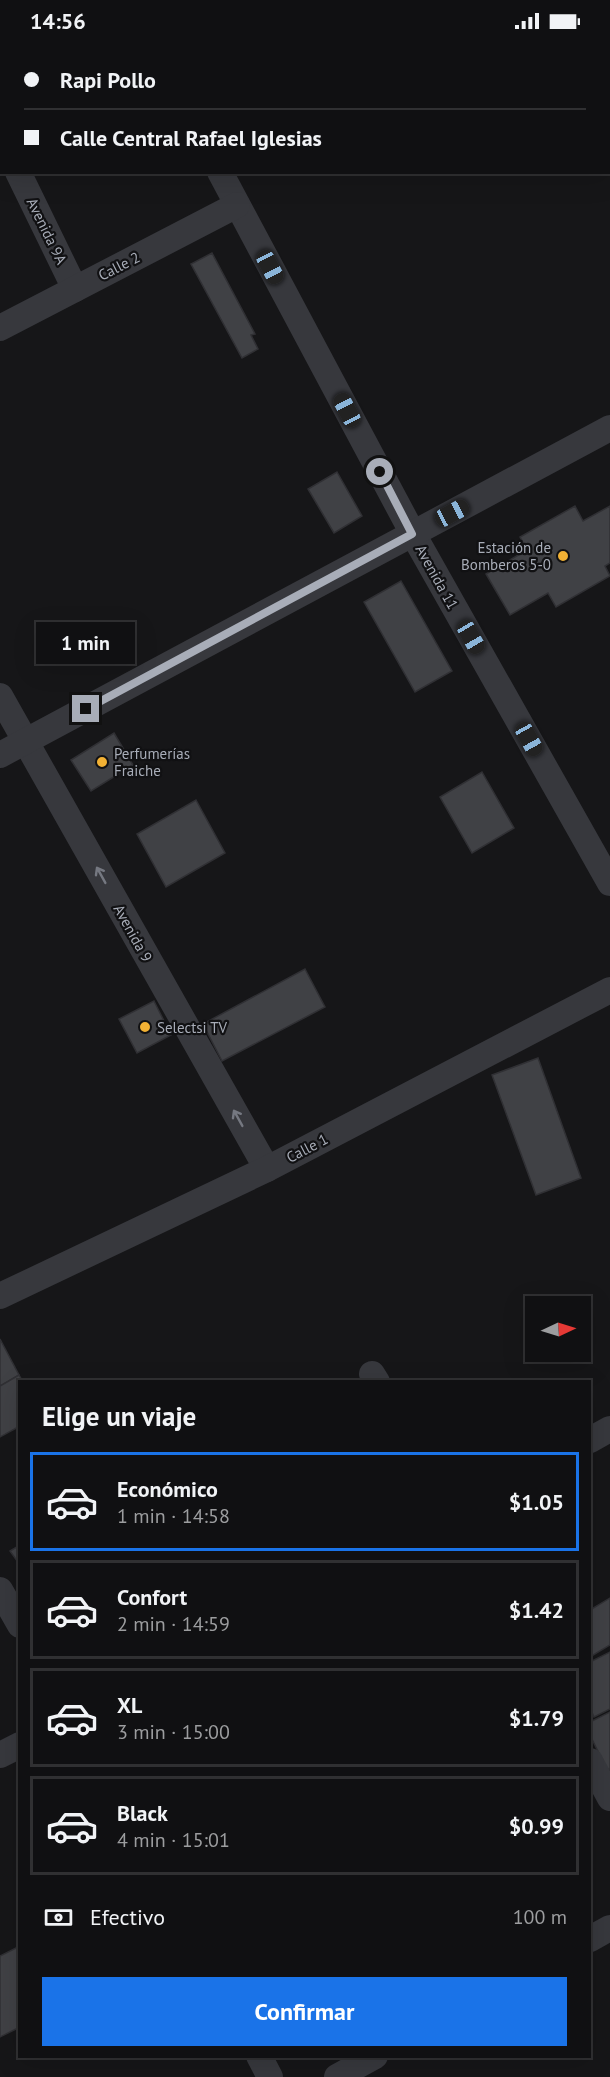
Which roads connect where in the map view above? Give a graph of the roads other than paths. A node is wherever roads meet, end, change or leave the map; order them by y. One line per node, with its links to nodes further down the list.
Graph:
1 (19, 174): 4 (street, Avenida 9A)
2 (221, 174): 3 (street, Avenida 11)
3 (237, 205): 4 (street, Calle 2); 7 (street, Avenida 11)
4 (75, 289): 5 (street, Calle 2)
5 (0, 328)
6 (610, 428): 7 (street)
7 (412, 534): 9 (street); 11 (street, Avenida 11)
8 (0, 696): 9 (street, Avenida 9)
9 (25, 741): 10 (street); 13 (street, Avenida 9, one-way to 9)
10 (0, 755)
11 (610, 883)
12 (610, 990): 13 (street, Calle 1)
13 (267, 1169): 14 (street, Calle 1)
14 (0, 1296)
15 (0, 1590): 16 (street)
16 (18, 1621)
17 (18, 1746): 18 (street)
18 (0, 1755)
19 (591, 1763): 20 (street)
20 (610, 1798)
21 (610, 1928): 22 (street)
22 (591, 1938)
23 (260, 2058): 25 (street)
24 (371, 2058): 26 (street)
25 (270, 2077)
26 (337, 2077)

